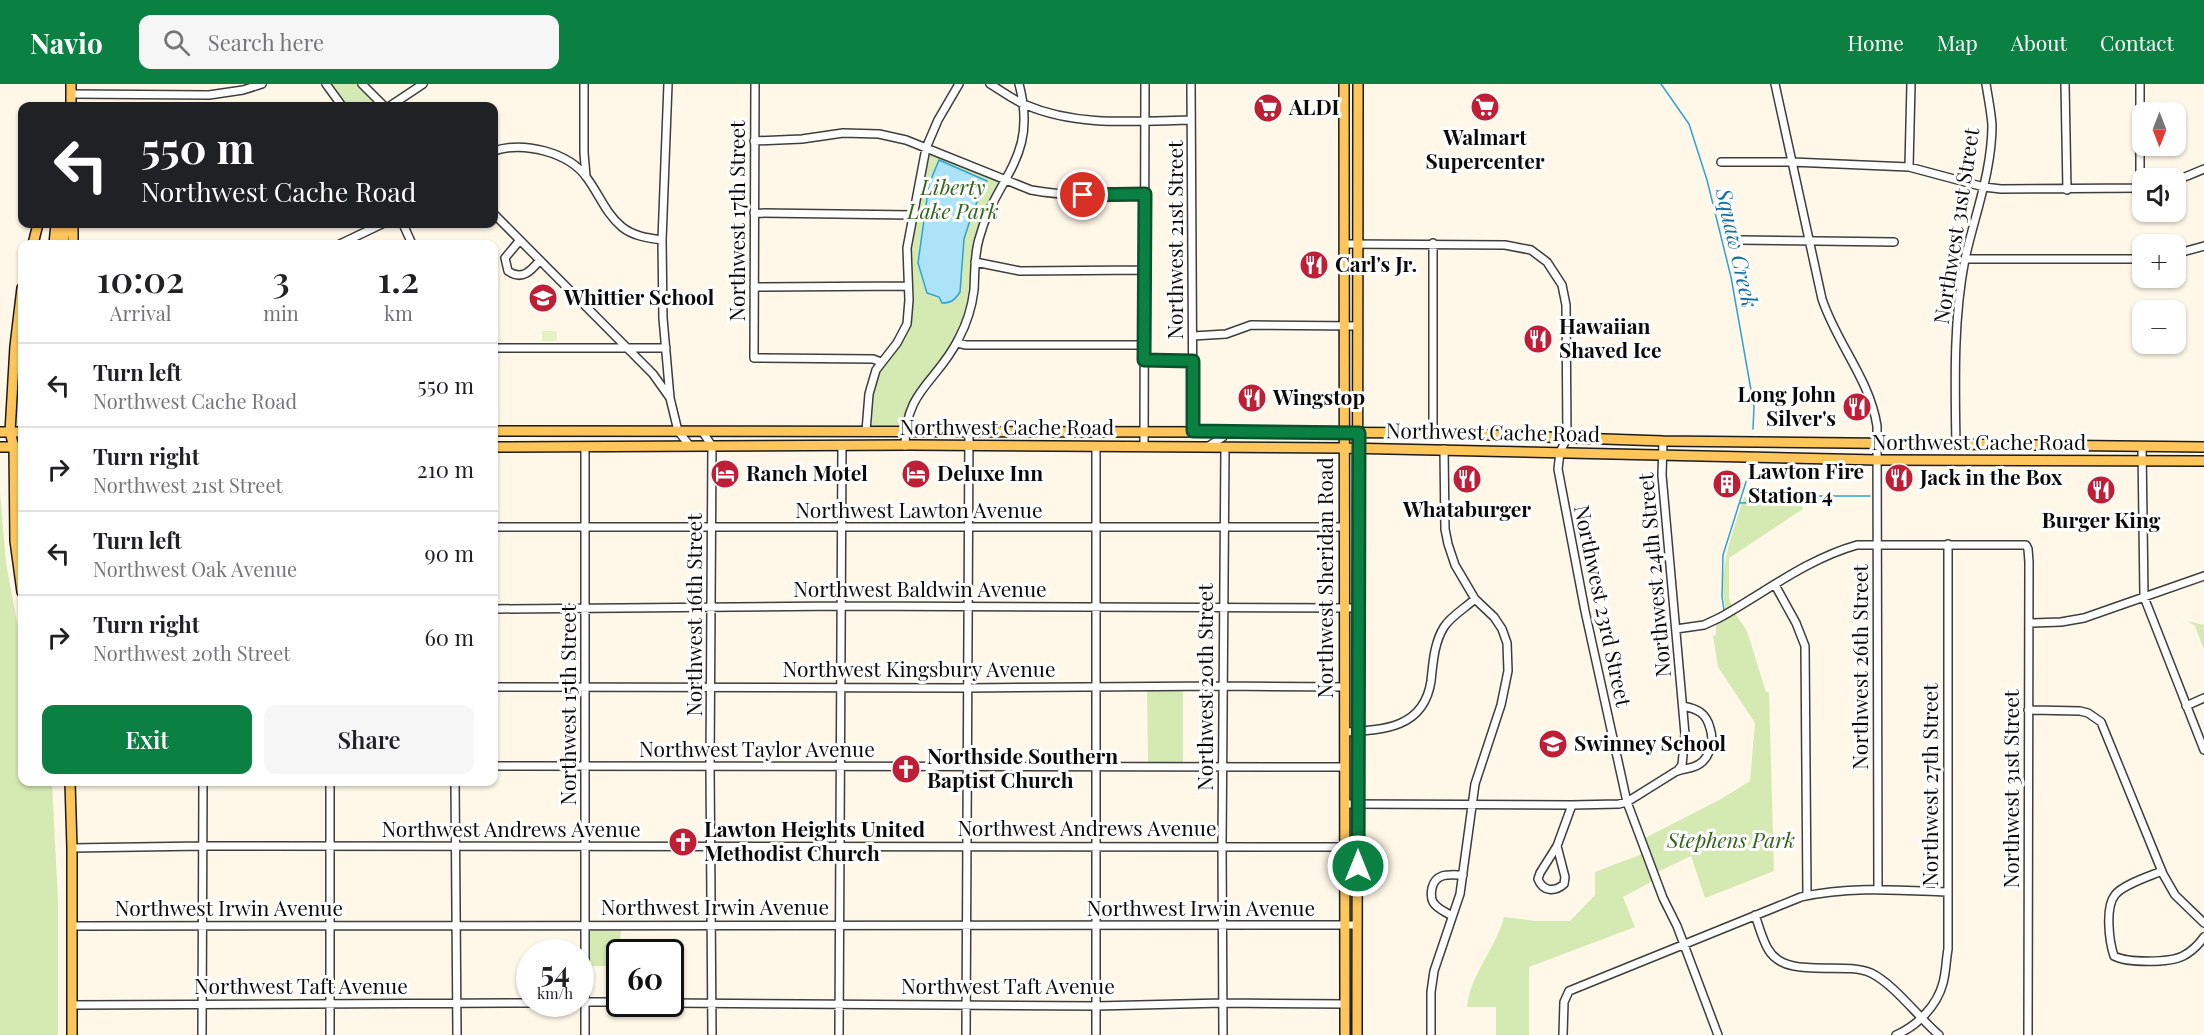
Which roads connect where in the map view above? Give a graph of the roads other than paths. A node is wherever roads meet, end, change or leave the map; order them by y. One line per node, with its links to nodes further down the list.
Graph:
1 (262, 84): 20 (street)
2 (326, 84): 21 (street)
3 (362, 84): 22 (street)
4 (423, 84): 23 (street)
5 (584, 84): 35 (street)
6 (668, 84): 48 (street)
7 (754, 84): 27 (street, Northwest 17th Street)
8 (959, 84): 28 (street)
9 (990, 84): 24 (street)
10 (1019, 84): 24 (street)
11 (1145, 84): 25 (street)
12 (1191, 84): 26 (street, Northwest 21st Street)
13 (1344, 84): 53 (main road, Northwest Sheridan Road)
14 (1358, 84): 54 (main road, Northwest Sheridan Road)
15 (1775, 84): 31 (street, Northwest 26th Street)
16 (1911, 84): 32 (street)
17 (1986, 84): 38 (street, Northwest 31st Street)
18 (2065, 84): 40 (street)
19 (2140, 84): 33 (street)
20 (71, 99)
21 (339, 102)
22 (380, 102)
23 (396, 102)
24 (1023, 104): 25 (street); 37 (street)
25 (1145, 120): 26 (street); 41 (street)
26 (1191, 120): 67 (street, Northwest 21st Street)
27 (754, 141): 28 (street); 42 (street, Northwest 17th Street)
28 (926, 148): 37 (street); 43 (street)
29 (498, 150): 35 (street)
30 (1721, 162): 31 (street)
31 (1792, 162): 32 (street); 50 (street, Northwest 26th Street)
32 (1909, 167): 38 (street)
33 (2141, 168)
34 (2204, 169): 36 (street)
35 (586, 176): 48 (street)
36 (2186, 176)
37 (1006, 180): 41 (street); 60 (street)
38 (1984, 187): 40 (street); 57 (street, Northwest 31st Street)
39 (2132, 188): 40 (street)
40 (2067, 190)
41 (1145, 194): 61 (street)
42 (754, 213): 43 (street); 63 (street, Northwest 17th Street)
43 (912, 215): 62 (street)
44 (498, 218): 47 (street)
45 (374, 228): 46 (street)
46 (348, 240)
47 (520, 240): 59 (street); 59 (street)
48 (662, 240): 72 (street)
49 (1738, 240): 50 (street)
50 (1809, 241): 51 (street); 93 (street, Northwest 26th Street)
51 (1894, 242)
52 (1433, 243): 54 (street); 90 (street); 91 (street)
53 (1344, 244): 54 (street); 65 (main road, Northwest Sheridan Road)
54 (1357, 244): 66 (main road, Northwest Sheridan Road)
55 (2204, 246): 56 (street)
56 (2186, 251)
57 (1965, 259): 58 (street); 101 (street, Northwest 31st Street)
58 (2132, 259)
59 (540, 260): 71 (street)
60 (975, 262): 61 (street); 68 (street)
61 (1145, 270): 69 (street)
62 (908, 286): 63 (street); 75 (street)
63 (754, 287): 75 (street, Northwest 17th Street)
64 (18, 321): 86 (main road)
65 (1344, 325): 66 (street); 67 (street); 88 (main road, Northwest Sheridan Road)
66 (1358, 326): 89 (main road, Northwest Sheridan Road)
67 (1193, 336): 74 (street, Northwest 21st Street)
68 (957, 342): 69 (street); 78 (street)
69 (1144, 345): 73 (street)
70 (498, 348): 71 (street)
71 (627, 348): 72 (street); 76 (street)
72 (666, 348): 76 (street)
73 (1144, 360): 74 (street); 84 (street)
74 (1193, 361): 85 (street, Northwest 21st Street)
75 (881, 362): 77 (street)
76 (670, 398): 81 (street)
77 (866, 430): 78 (main road, Northwest Cache Road); 83 (main road, Northwest Cache Road)
78 (905, 430): 79 (main road, Northwest Cache Road); 98 (street)
79 (969, 430): 84 (main road, Northwest Cache Road); 99 (street)
80 (498, 431): 81 (main road, Northwest Cache Road)
81 (678, 431): 82 (main road, Northwest Cache Road); 94 (street); 95 (street)
82 (702, 431): 83 (main road, Northwest Cache Road); 96 (street)
83 (725, 431): 96 (street)
84 (1144, 431): 85 (main road, Northwest Cache Road); 107 (street)
85 (1193, 431): 87 (main road, Northwest Cache Road)
86 (5, 432): 104 (main road)
87 (1224, 432): 88 (main road, Northwest Cache Road); 108 (street)
88 (1344, 433): 89 (main road, Northwest Cache Road); 112 (main road, Northwest Sheridan Road)
89 (1359, 433): 90 (main road, Northwest Cache Road); 113 (main road, Northwest Sheridan Road)
90 (1433, 433): 91 (main road, Northwest Cache Road)
91 (1567, 438): 92 (main road, Northwest Cache Road); 115 (street)
92 (1663, 441): 93 (main road, Northwest Cache Road); 116 (street, Northwest 24th Street)
93 (1877, 445): 101 (main road, Northwest Cache Road); 117 (street, Northwest 26th Street)
94 (665, 446): 95 (main road, Northwest Cache Road); 106 (main road, Northwest Cache Road)
95 (690, 446): 96 (main road, Northwest Cache Road)
96 (712, 446): 97 (main road, Northwest Cache Road); 123 (street, Northwest 16th Street)
97 (842, 446): 98 (main road, Northwest Cache Road); 124 (street)
98 (905, 446): 99 (main road, Northwest Cache Road)
99 (969, 446): 100 (main road, Northwest Cache Road); 127 (street)
100 (1096, 446): 107 (main road, Northwest Cache Road); 128 (street)
101 (1956, 446): 102 (main road, Northwest Cache Road)
102 (2005, 446): 110 (main road, Northwest Cache Road); 118 (street)
103 (0, 447): 104 (main road)
104 (18, 447): 131 (main road)
105 (498, 447): 106 (main road, Northwest Cache Road)
106 (585, 447): 122 (street, Northwest 15th Street)
107 (1144, 447): 108 (main road, Northwest Cache Road)
108 (1206, 447): 109 (main road, Northwest Cache Road)
109 (1225, 447): 112 (main road, Northwest Cache Road); 125 (street, Northwest 20th Street)
110 (2142, 447): 111 (main road, Northwest Cache Road); 119 (street)
111 (2204, 447)
112 (1344, 448): 113 (main road, Northwest Cache Road); 126 (main road, Northwest Sheridan Road)
113 (1359, 448): 114 (main road, Northwest Cache Road); 143 (main road, Northwest Sheridan Road)
114 (1444, 449): 115 (main road, Northwest Cache Road); 135 (street)
115 (1560, 452): 116 (main road, Northwest Cache Road); 175 (street, Northwest 23rd Street)
116 (1662, 456): 117 (main road, Northwest Cache Road); 146 (street, Northwest 24th Street)
117 (1877, 460): 118 (main road, Northwest Cache Road); 130 (street, Northwest 26th Street)
118 (2006, 461): 119 (main road, Northwest Cache Road)
119 (2142, 461): 120 (main road, Northwest Cache Road); 134 (street)
120 (2204, 461)
121 (498, 527): 122 (street, Northwest Lawton Avenue)
122 (584, 527): 123 (street, Northwest Lawton Avenue); 140 (street, Northwest 15th Street)
123 (712, 527): 124 (street, Northwest Lawton Avenue); 138 (street, Northwest 16th Street)
124 (841, 527): 127 (street, Northwest Lawton Avenue); 136 (street)
125 (1223, 527): 126 (street, Northwest Lawton Avenue); 128 (street, Northwest Lawton Avenue); 141 (street, Northwest 20th Street)
126 (1344, 527): 142 (main road, Northwest Sheridan Road)
127 (968, 528): 128 (street, Northwest Lawton Avenue); 137 (street)
128 (1096, 528): 139 (street)
129 (1948, 544): 130 (street); 145 (street, Northwest 31st Street); 196 (street, Northwest 27th Street)
130 (1877, 545): 133 (street); 195 (street, Northwest 26th Street)
131 (18, 563)
132 (2204, 576): 134 (street)
133 (1775, 585): 146 (street); 197 (street)
134 (2144, 597): 145 (street); 157 (street)
135 (1474, 599): 159 (street); 178 (street)
136 (841, 606): 137 (street, Northwest Baldwin Avenue); 138 (street, Northwest Baldwin Avenue); 151 (street)
137 (968, 606): 139 (street, Northwest Baldwin Avenue); 154 (street)
138 (712, 607): 140 (street, Northwest Baldwin Avenue); 150 (street, Northwest 16th Street)
139 (1096, 607): 141 (street, Northwest Baldwin Avenue); 152 (street)
140 (585, 608): 144 (street, Northwest Baldwin Avenue); 149 (street, Northwest 15th Street)
141 (1223, 608): 142 (street, Northwest Baldwin Avenue); 147 (street, Northwest 20th Street)
142 (1346, 608): 143 (street, Northwest Baldwin Avenue); 153 (main road, Northwest Sheridan Road)
143 (1359, 608): 159 (main road, Northwest Sheridan Road)
144 (498, 609)
145 (2029, 623): 158 (street, Northwest 31st Street)
146 (1676, 629): 156 (street, Northwest 24th Street)
147 (1223, 686): 152 (street, Northwest Kingsbury Avenue); 153 (street, Northwest Kingsbury Avenue); 168 (street, Northwest 20th Street)
148 (498, 687): 149 (street, Northwest Kingsbury Avenue)
149 (585, 687): 150 (street, Northwest Kingsbury Avenue); 163 (street, Northwest 15th Street)
150 (711, 687): 151 (street, Northwest Kingsbury Avenue); 164 (street, Northwest 16th Street)
151 (840, 687): 154 (street, Northwest Kingsbury Avenue); 165 (street)
152 (1096, 687): 154 (street, Northwest Kingsbury Avenue); 167 (street)
153 (1345, 687): 160 (main road, Northwest Sheridan Road)
154 (967, 688): 166 (street)
155 (2204, 698): 157 (street)
156 (1683, 706): 170 (street, Northwest 24th Street); 170 (street, Northwest 24th Street)
157 (2186, 706): 161 (street)
158 (2028, 710): 193 (street); 247 (street, Northwest 31st Street)
159 (1358, 731): 160 (street); 177 (main road, Northwest Sheridan Road)
160 (1345, 732): 169 (main road, Northwest Sheridan Road)
161 (2204, 750)
162 (498, 766): 163 (street, Northwest Taylor Avenue)
163 (585, 766): 164 (street, Northwest Taylor Avenue); 183 (street, Northwest 15th Street)
164 (710, 766): 165 (street, Northwest Taylor Avenue); 184 (street, Northwest 16th Street)
165 (839, 766): 166 (street, Northwest Taylor Avenue); 185 (street)
166 (967, 767): 167 (street, Northwest Taylor Avenue); 186 (street)
167 (1096, 767): 168 (street, Northwest Taylor Avenue); 187 (street)
168 (1223, 767): 169 (street, Northwest Taylor Avenue); 188 (street, Northwest 20th Street)
169 (1345, 767): 176 (main road, Northwest Sheridan Road)
170 (1678, 770): 175 (street, Northwest 24th Street)
171 (70, 786): 192 (main road)
172 (203, 786): 180 (street)
173 (330, 786): 181 (street)
174 (455, 786): 182 (street)
175 (1627, 802): 179 (street); 215 (street, Northwest 23rd Street)
176 (1345, 804): 177 (street); 190 (main road, Northwest Sheridan Road)
177 (1358, 804): 178 (street); 191 (main road, Northwest Sheridan Road)
178 (1471, 805): 179 (street); 194 (street)
179 (1572, 805): 189 (street)
180 (203, 846): 181 (street, Northwest Andrews Avenue); 192 (street, Northwest Andrews Avenue); 201 (street)
181 (330, 846): 182 (street, Northwest Andrews Avenue); 211 (street)
182 (457, 846): 183 (street, Northwest Andrews Avenue); 202 (street)
183 (585, 846): 184 (street, Northwest Andrews Avenue); 203 (street, Northwest 15th Street)
184 (710, 846): 185 (street, Northwest Andrews Avenue); 204 (street, Northwest 16th Street)
185 (840, 846): 186 (street, Northwest Andrews Avenue); 205 (street)
186 (967, 846): 187 (street, Northwest Andrews Avenue); 206 (street)
187 (1095, 846): 188 (street, Northwest Andrews Avenue); 212 (street)
188 (1222, 846): 190 (street, Northwest Andrews Avenue); 207 (street, Northwest 20th Street)
189 (1557, 846): 189 (street)
190 (1345, 847): 191 (street, Northwest Andrews Avenue); 208 (main road, Northwest Sheridan Road)
191 (1358, 847): 209 (main road, Northwest Sheridan Road)
192 (72, 848): 210 (main road)
193 (2162, 871): 200 (street); 213 (street)
194 (1463, 875): 199 (street); 199 (street)
195 (1878, 890): 196 (street); 197 (street)
196 (1948, 891): 229 (street, Northwest 27th Street)
197 (1807, 895): 198 (street)
198 (1755, 915): 215 (street); 229 (street)
199 (1452, 916): 242 (street)
200 (2204, 923)
201 (202, 925): 210 (street, Northwest Irwin Avenue); 211 (street, Northwest Irwin Avenue); 222 (street)
202 (456, 925): 203 (street, Northwest Irwin Avenue); 211 (street, Northwest Irwin Avenue); 224 (street)
203 (585, 925): 204 (street, Northwest Irwin Avenue); 214 (street, Northwest 15th Street)
204 (711, 925): 205 (street, Northwest Irwin Avenue); 218 (street, Northwest 16th Street)
205 (840, 925): 206 (street, Northwest Irwin Avenue); 219 (street)
206 (966, 925): 212 (street, Northwest Irwin Avenue); 220 (street)
207 (1222, 925): 208 (street, Northwest Irwin Avenue); 212 (street, Northwest Irwin Avenue); 221 (street, Northwest 20th Street)
208 (1345, 925): 209 (street, Northwest Irwin Avenue); 225 (main road, Northwest Sheridan Road)
209 (1357, 925): 241 (main road, Northwest Sheridan Road)
210 (72, 926): 226 (main road)
211 (330, 926): 223 (street)
212 (1095, 926): 227 (street)
213 (2204, 937)
214 (585, 939)
215 (1684, 944): 243 (street); 244 (street, Northwest 23rd Street)
216 (516, 1003): 224 (street, Northwest Taft Avenue)
217 (684, 1003): 218 (street, Northwest Taft Avenue)
218 (712, 1003): 219 (street, Northwest Taft Avenue); 235 (street, Northwest 16th Street)
219 (839, 1003): 220 (street, Northwest Taft Avenue); 236 (street)
220 (966, 1003): 227 (street, Northwest Taft Avenue); 237 (street)
221 (1223, 1003): 225 (street, Northwest Taft Avenue); 227 (street, Northwest Taft Avenue); 239 (street, Northwest 20th Street)
222 (202, 1004): 223 (street, Northwest Taft Avenue); 226 (street, Northwest Taft Avenue); 231 (street)
223 (330, 1004): 224 (street, Northwest Taft Avenue); 232 (street)
224 (456, 1004): 233 (street)
225 (1345, 1004): 240 (main road, Northwest Sheridan Road)
226 (72, 1005): 230 (main road)
227 (1096, 1006): 238 (street)
228 (584, 1017): 234 (street, Northwest 15th Street)
229 (1921, 1018): 245 (street); 246 (street)
230 (72, 1035)
231 (202, 1035)
232 (330, 1035)
233 (457, 1035)
234 (585, 1035)
235 (712, 1035)
236 (839, 1035)
237 (966, 1035)
238 (1096, 1035)
239 (1223, 1035)
240 (1345, 1035)
241 (1357, 1035)
242 (1431, 1035)
243 (1563, 1035)
244 (1718, 1035)
245 (1896, 1035)
246 (1939, 1035)
247 (2028, 1035)

